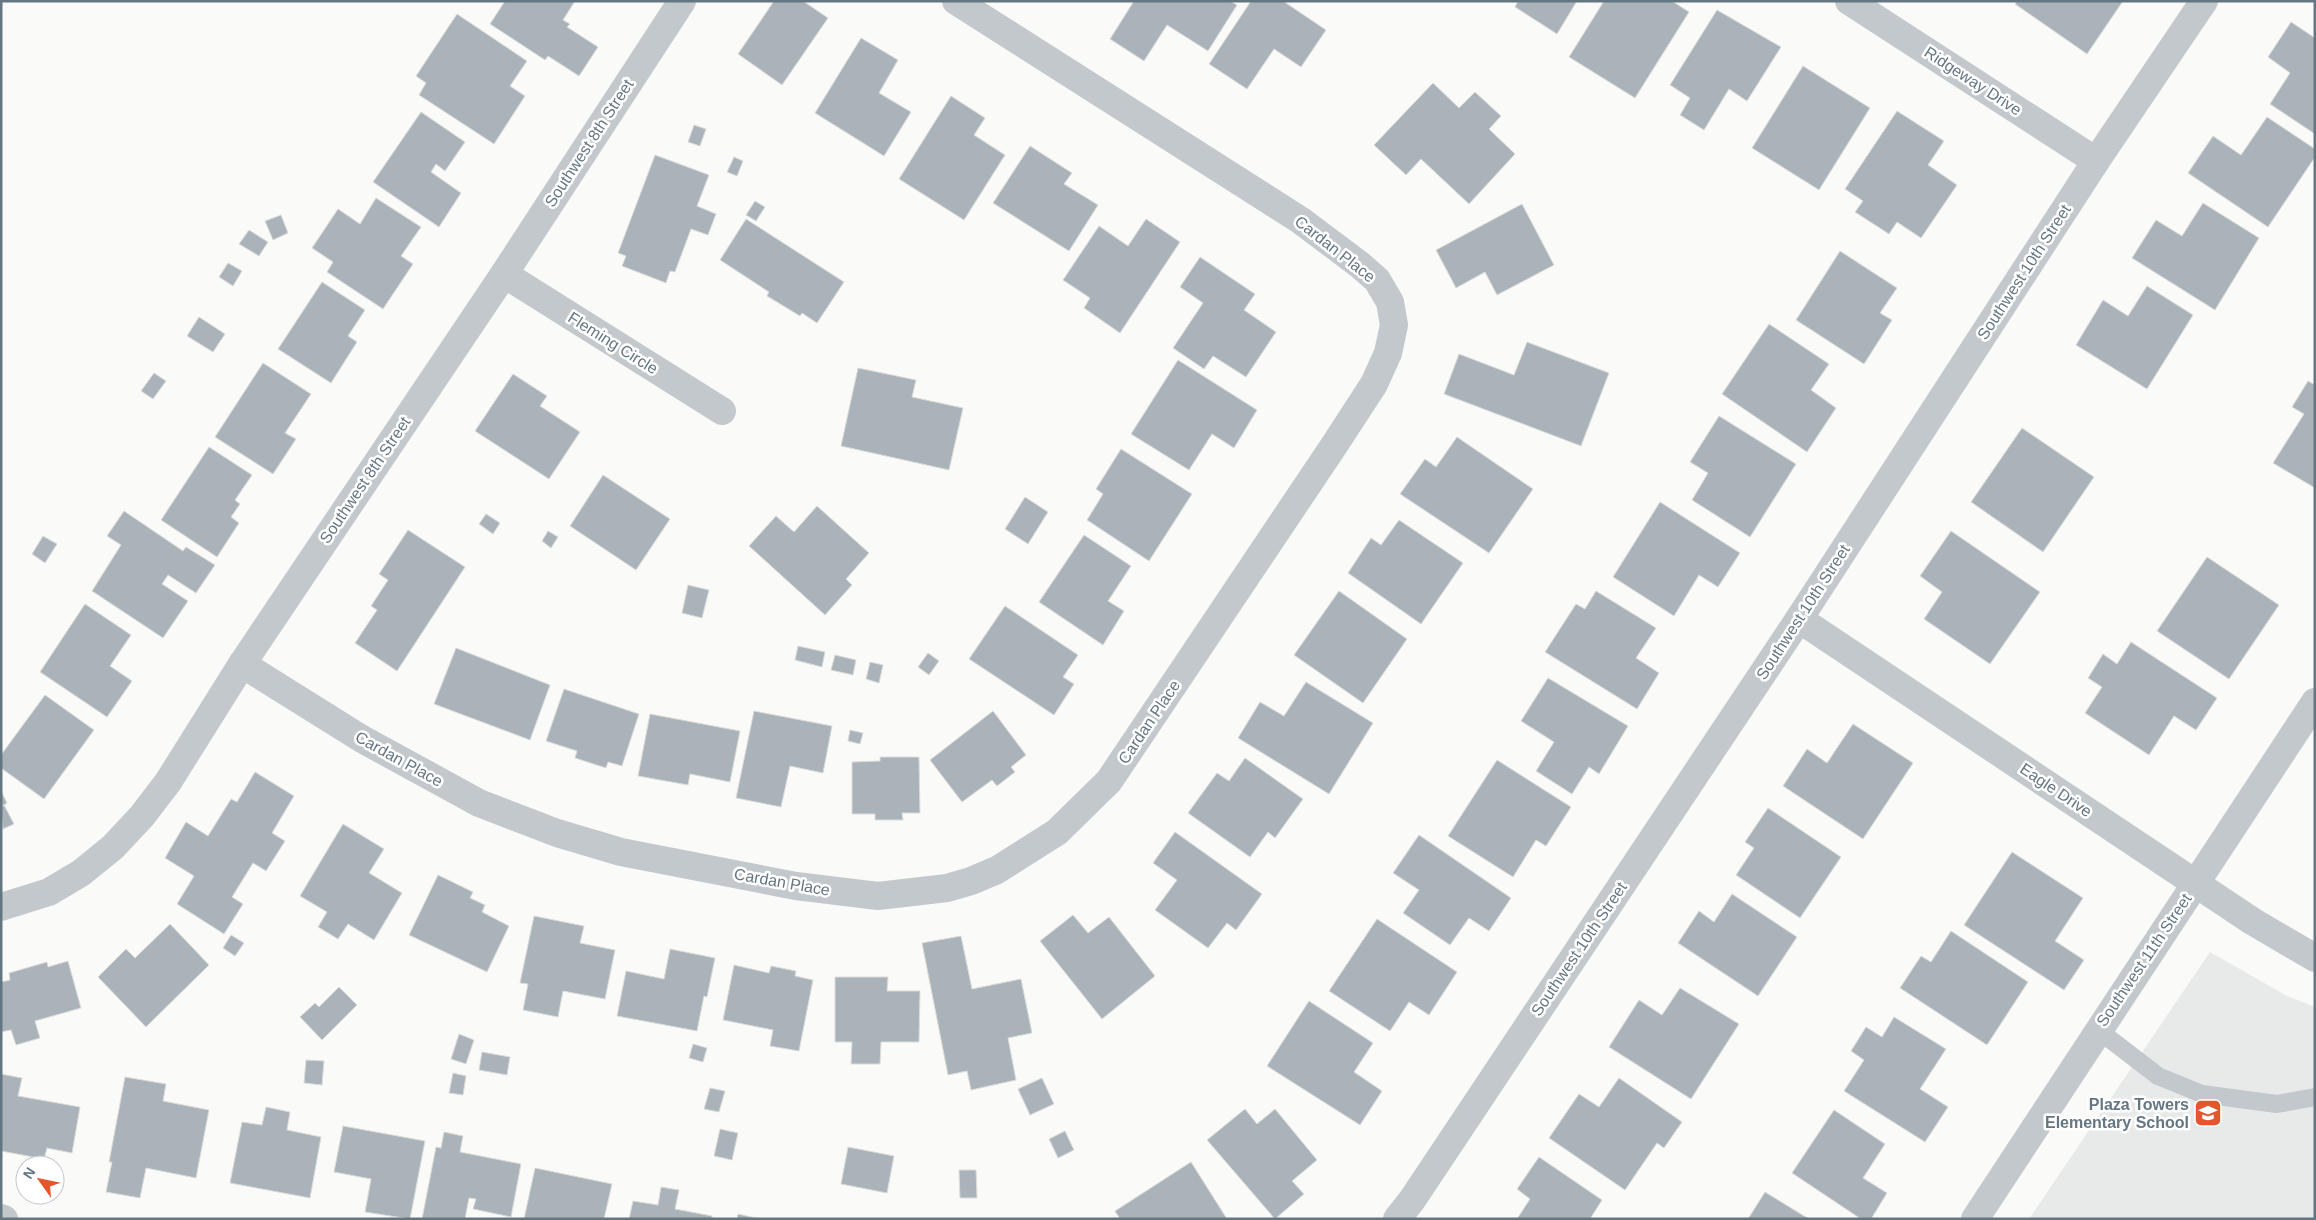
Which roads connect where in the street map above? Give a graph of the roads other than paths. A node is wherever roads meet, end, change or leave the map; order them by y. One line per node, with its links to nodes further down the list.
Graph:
1 (682, 1): 6 (street, Southwest 8th Street)
2 (956, 1): 9 (street, Cardan Place)
3 (1850, 1): 5 (street, Ridgeway Drive)
4 (2204, 1): 5 (street, Southwest 10th Street)
5 (2096, 161): 8 (street, Southwest 10th Street)
6 (504, 274): 7 (street, Fleming Circle); 9 (street, Southwest 8th Street)
7 (722, 412)
8 (1799, 620): 11 (street, Eagle Drive); 16 (street, Southwest 10th Street)
9 (242, 664): 12 (street, Southwest 8th Street)
10 (2315, 702): 11 (street, Southwest 11th Street)
11 (2195, 883): 13 (street, Eagle Drive); 14 (street, Southwest 11th Street)
12 (1, 907)
13 (2315, 958)
14 (2098, 1030): 15 (lane); 17 (street, Southwest 11th Street)
15 (2315, 1097)
16 (1397, 1219)
17 (1975, 1219)

